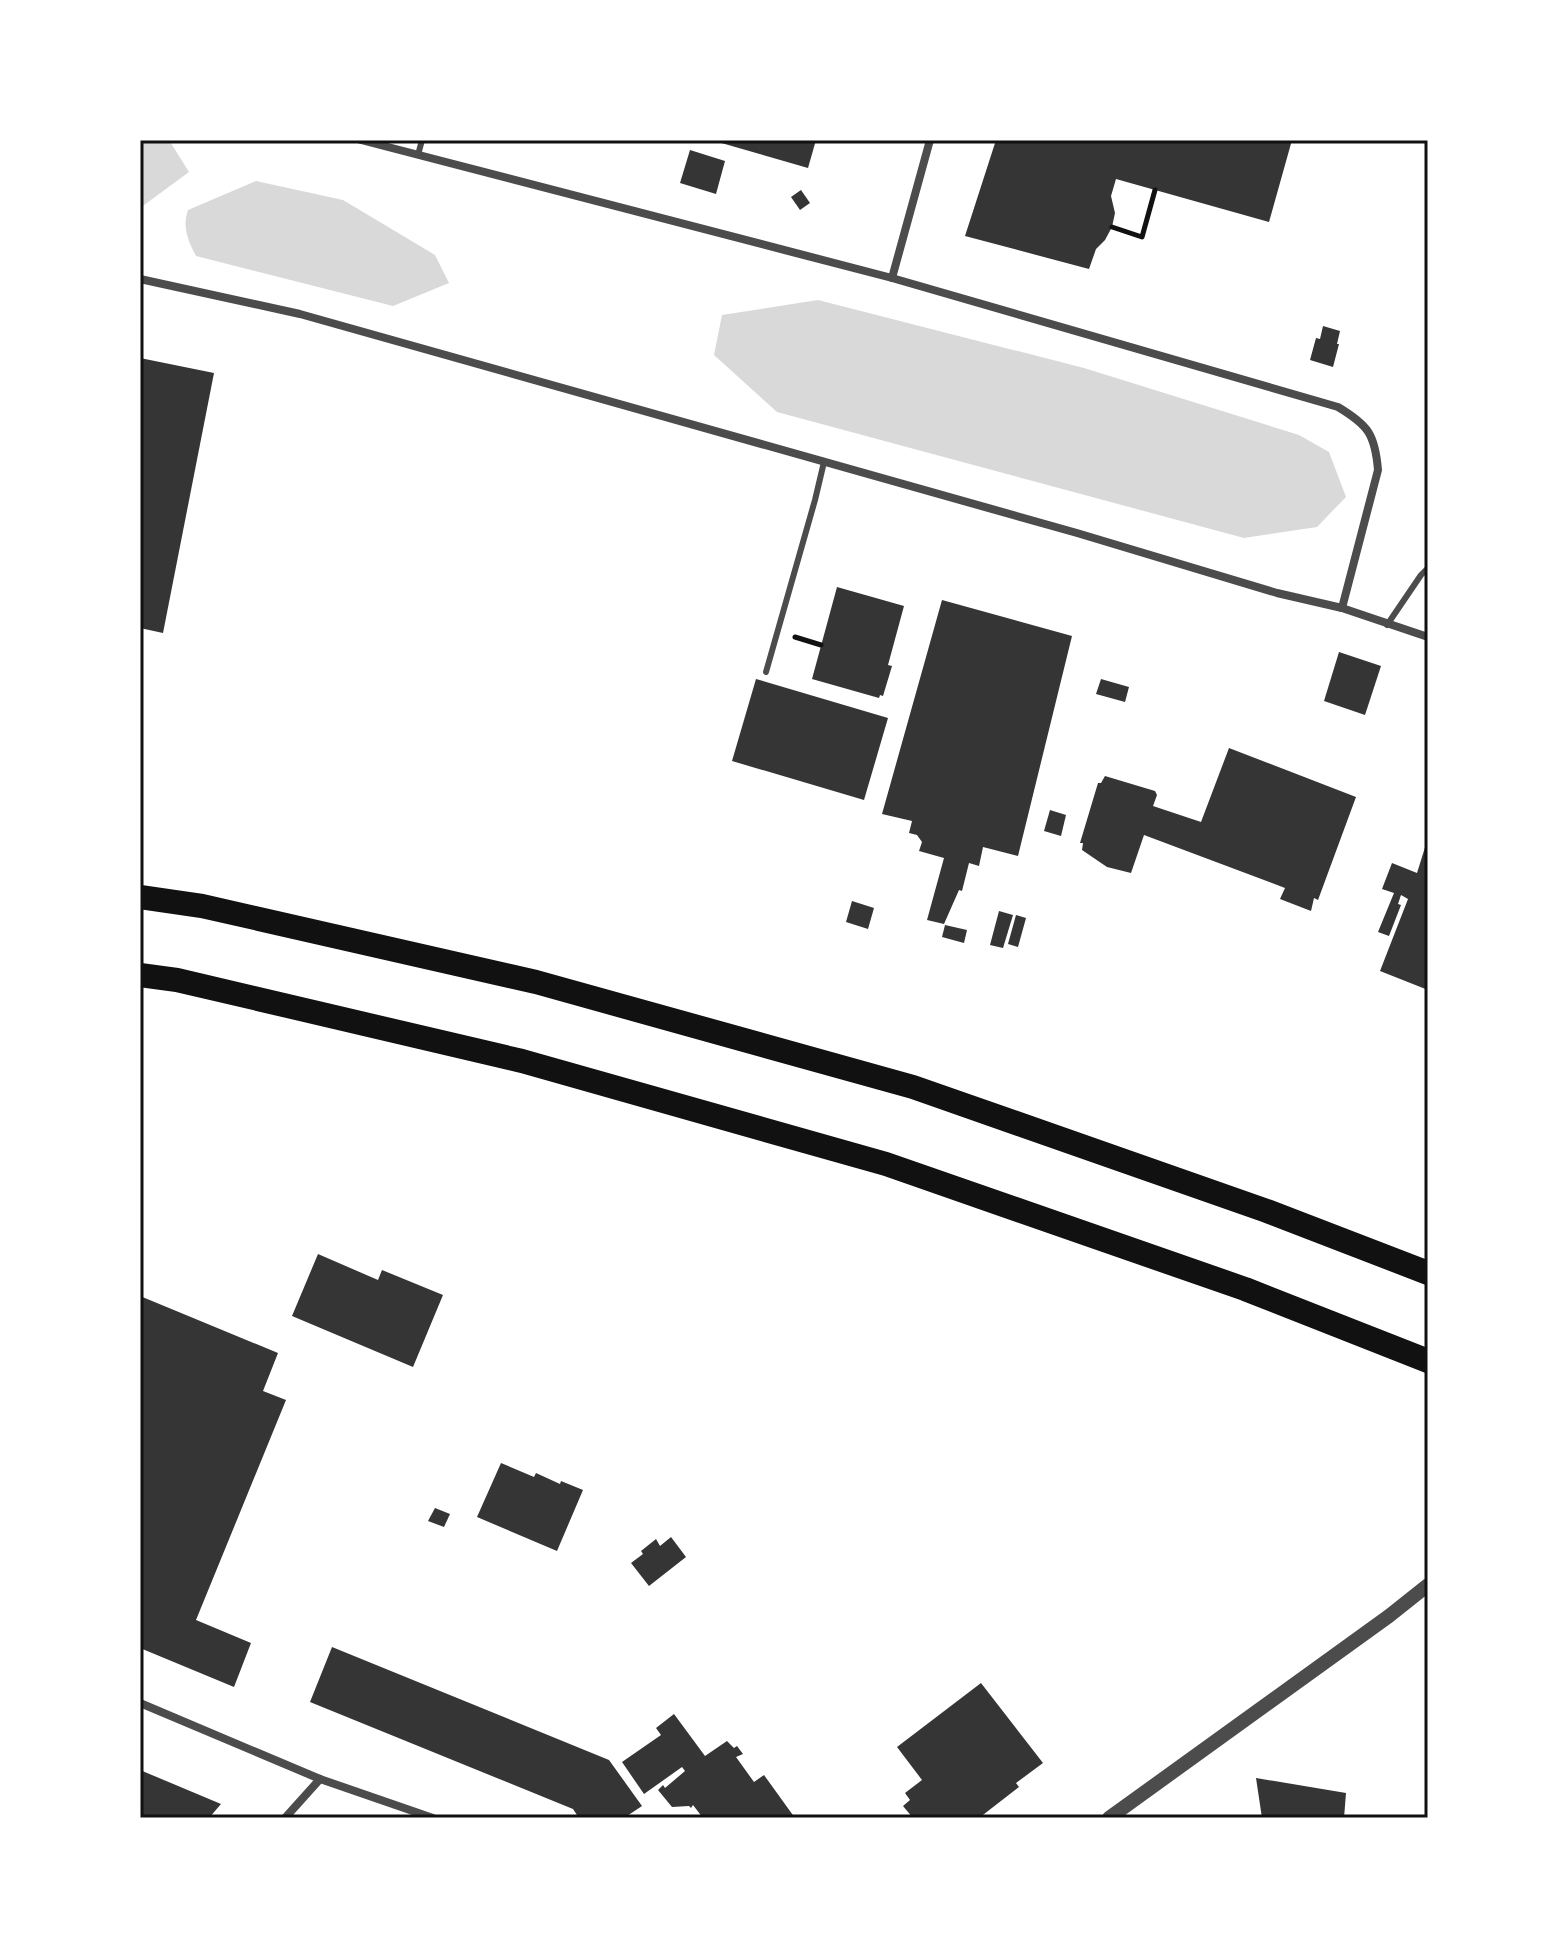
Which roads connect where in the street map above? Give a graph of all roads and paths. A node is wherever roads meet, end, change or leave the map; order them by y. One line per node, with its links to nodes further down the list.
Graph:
1 (361, 140): 4 (street)
2 (422, 140): 4 (lane)
3 (930, 140): 7 (street)
4 (418, 155): 7 (street)
5 (1155, 190): 6 (path)
6 (1112, 227)
7 (892, 278): 11 (street)
8 (140, 279): 9 (street)
9 (824, 462): 11 (street); 14 (lane)
10 (1428, 568): 12 (lane)
11 (1342, 608): 12 (street)
12 (1387, 625): 13 (street)
13 (1428, 637)
14 (766, 672)
15 (140, 897): 17 (highway)
16 (140, 975): 18 (highway)
17 (1428, 1273)
18 (1428, 1361)
19 (1428, 1585): 24 (street)
20 (140, 1703): 21 (street)
21 (320, 1779): 22 (street); 23 (street)
22 (285, 1818)
23 (433, 1818)
24 (1109, 1818)

